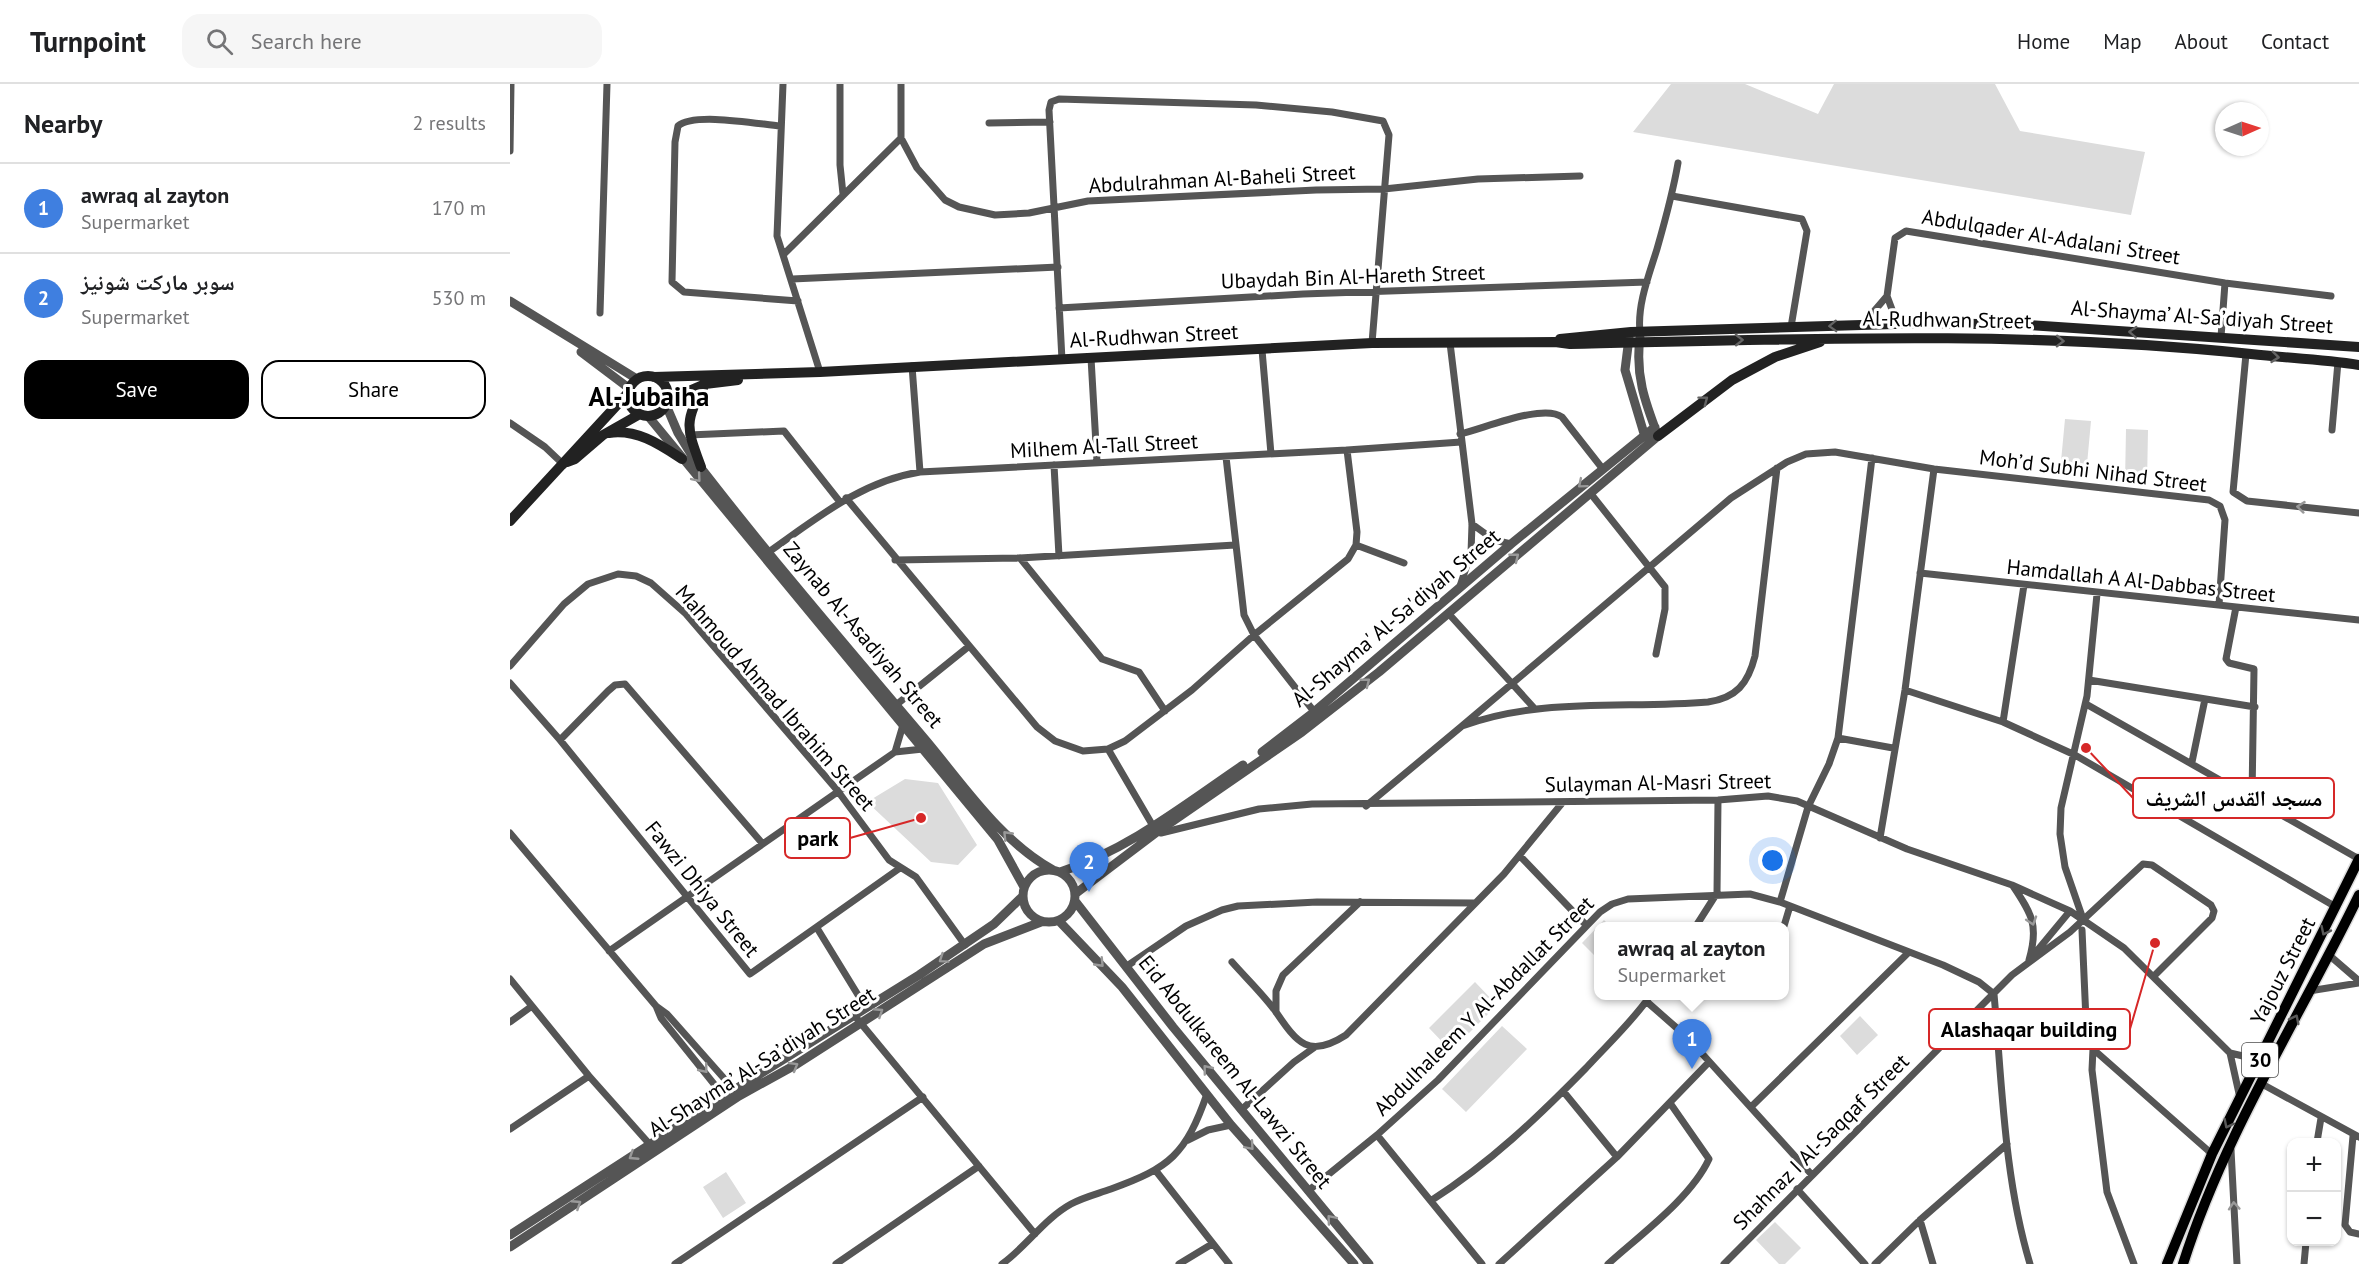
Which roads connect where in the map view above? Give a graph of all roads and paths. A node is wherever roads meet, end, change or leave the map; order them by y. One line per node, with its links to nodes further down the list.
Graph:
1 (511, 84): 10 (street)
2 (607, 84): 29 (street)
3 (783, 84): 8 (street)
4 (840, 84): 14 (street)
5 (901, 84): 9 (street)
6 (1050, 122): 7 (street); 13 (street); 16 (street)
7 (989, 123)
8 (780, 126): 17 (street); 26 (street)
9 (901, 138): 14 (street); 16 (street, Abdulrahman Al-Baheli Street)
10 (510, 151)
11 (1678, 163): 15 (street)
12 (1580, 176): 13 (street, Abdulrahman Al-Baheli Street)
13 (1384, 189): 16 (street, Abdulrahman Al-Baheli Street); 22 (street)
14 (843, 194): 17 (street)
15 (1672, 196): 20 (street); 34 (street)
16 (1054, 208): 18 (street)
17 (784, 254): 19 (street)
18 (1058, 267): 19 (street); 28 (street)
19 (792, 279): 26 (street)
20 (1647, 282): 22 (street, Ubaydah Bin Al-Hareth Street); 35 (street)
21 (2225, 283): 23 (street, Abdulqader Al-Adalani Street); 24 (street, Abdulqader Al-Adalani Street); 36 (street)
22 (1377, 293): 28 (street, Ubaydah Bin Al-Hareth Street); 40 (street)
23 (1887, 296): 30 (street, Abdulqader Al-Adalani Street); 31 (street)
24 (2331, 296)
25 (510, 301): 53 (street)
26 (798, 301): 50 (street)
27 (510, 308): 56 (street)
28 (1059, 308): 46 (street)
29 (600, 313)
30 (1897, 323): 31 (main road, Al-Shayma’ Al-Sa’diyah Street); 32 (main road, Al-Shayma’ Al-Sa’diyah Street)
31 (1863, 324): 34 (main road, Al-Shayma’ Al-Sa’diyah Street, one-way to 34)
32 (1993, 324): 33 (main road, Al-Shayma’ Al-Sa’diyah Street); 37 (main road)
33 (2029, 325): 36 (main road, Al-Shayma’ Al-Sa’diyah Street, one-way to 33); 39 (main road)
34 (1791, 327): 35 (main road, Al-Rudhwan Street)
35 (1635, 334): 38 (main road, Al-Rudhwan Street, one-way to 38); 41 (main road, Al-Rudhwan Street); 55 (street); 57 (street)
36 (2221, 337): 42 (main road, Al-Shayma’ Al-Sa’diyah Street)
37 (1993, 338): 38 (main road, Al-Rudhwan Street); 39 (main road, Al-Rudhwan Street)
38 (1831, 339): 62 (main road, one-way to 38)
39 (2029, 340): 44 (main road, Al-Rudhwan Street, one-way to 44)
40 (1372, 343): 41 (main road, Al-Rudhwan Street); 43 (main road, Al-Rudhwan Street)
41 (1450, 343): 66 (street)
42 (2359, 347)
43 (1262, 350): 45 (main road, Al-Rudhwan Street); 69 (street)
44 (2246, 354): 47 (main road, Al-Rudhwan Street, one-way to 47); 83 (street, Moh’d Subhi Nihad Street, one-way to 44)
45 (1091, 358): 46 (main road, Al-Rudhwan Street); 73 (street)
46 (1062, 360): 49 (main road, Al-Rudhwan Street)
47 (2338, 362): 48 (main road, Al-Shayma’ Al-Sa’diyah Street); 61 (street)
48 (2359, 365)
49 (912, 366): 50 (main road, Al-Rudhwan Street); 80 (street)
50 (820, 372): 51 (main road, Al-Rudhwan Street)
51 (755, 375): 52 (main road, Al-Rudhwan Street); 54 (main road, Al-Rudhwan Street)
52 (654, 377): 53 (main road); 58 (main road)
53 (637, 379): 56 (main road)
54 (705, 384): 58 (main road, Al-Rudhwan Street); 65 (main road)
55 (1641, 388): 57 (street); 62 (street)
56 (629, 391): 59 (main road); 74 (main road)
57 (1630, 392): 63 (street)
58 (667, 402): 59 (main road); 76 (street, Zaynab Al-Asadiyah Street)
59 (644, 415): 64 (main road); 72 (street, Zaynab Al-Asadiyah Street)
60 (510, 423): 74 (street)
61 (2332, 430)
62 (1657, 431): 63 (street, Al-Shayma' Al-Sa'diyah Street); 67 (street, Al-Shayma' Al-Sa'diyah Street)
63 (1644, 433): 67 (street); 77 (street, Al-Shayma' Al-Sa'diyah Street)
64 (603, 435): 72 (main road); 74 (main road)
65 (689, 435): 76 (main road); 82 (street)
66 (1460, 438): 68 (street, Milhem Al-Tall Street); 77 (street, Milhem Al-Tall Street); 85 (street)
67 (1649, 443): 81 (street, Al-Shayma' Al-Sa'diyah Street)
68 (1347, 450): 69 (street, Milhem Al-Tall Street); 88 (street)
69 (1271, 454): 70 (street, Milhem Al-Tall Street)
70 (1226, 457): 73 (street, Milhem Al-Tall Street); 87 (street)
71 (1872, 458): 78 (street); 79 (street); 121 (street)
72 (682, 459): 119 (street, Zaynab Al-Asadiyah Street, one-way to 119)
73 (1097, 462): 75 (street, Milhem Al-Tall Street)
74 (565, 464): 84 (main road)
75 (1053, 465): 80 (street, Milhem Al-Tall Street); 90 (street)
76 (701, 467): 89 (street, Zaynab Al-Asadiyah Street)
77 (1602, 468): 86 (street, Al-Shayma' Al-Sa'diyah Street, one-way to 86)
78 (1777, 468): 94 (street); 115 (street)
79 (1934, 469): 95 (street); 99 (street, Moh’d Subhi Nihad Street)
80 (920, 472): 82 (street, Milhem Al-Tall Street)
81 (1591, 494): 94 (street); 101 (street, Al-Shayma' Al-Sa'diyah Street, one-way to 81)
82 (843, 500): 89 (street, Milhem Al-Tall Street); 92 (street)
83 (2359, 513)
84 (510, 521)
85 (1472, 524): 86 (street); 97 (street)
86 (1510, 544): 97 (street, Al-Shayma' Al-Sa'diyah Street)
87 (1235, 545): 90 (street); 103 (street)
88 (1356, 545): 93 (street); 103 (street)
89 (770, 551): 113 (street, Zaynab Al-Asadiyah Street)
90 (1059, 556): 91 (street)
91 (1020, 558): 92 (street); 116 (street)
92 (895, 560): 104 (street)
93 (1404, 564)
94 (1652, 567): 105 (street); 109 (street)
95 (1920, 573): 96 (street, Hamdallah A Al-Dabbas Street); 110 (street)
96 (2024, 585): 98 (street, Hamdallah A Al-Dabbas Street); 118 (street)
97 (1460, 586): 117 (street, Al-Shayma' Al-Sa'diyah Street)
98 (2097, 594): 99 (street, Hamdallah A Al-Dabbas Street); 107 (street)
99 (2219, 605): 100 (street, Hamdallah A Al-Dabbas Street)
100 (2236, 607): 102 (street, Hamdallah A Al-Dabbas Street); 114 (street)
101 (1448, 613): 109 (street); 117 (street, Al-Shayma' Al-Sa'diyah Street, one-way to 101)
102 (2359, 620)
103 (1254, 635): 116 (street); 117 (street)
104 (968, 646): 113 (street); 125 (street)
105 (1656, 654)
106 (510, 666): 129 (street, Mahmoud Ahmad Ibrahim Street)
107 (2089, 680): 111 (street); 112 (street)
108 (510, 683): 122 (street, Fawzi Dhiya Street)
109 (1512, 685): 115 (street); 120 (street)
110 (1905, 690): 118 (street); 123 (street)
111 (2205, 699): 114 (street); 128 (street)
112 (2086, 704): 127 (street); 128 (street)
113 (896, 705): 142 (street, Zaynab Al-Asadiyah Street, one-way to 113)
114 (2255, 707): 130 (street)
115 (1535, 709): 120 (street)
116 (1165, 711): 125 (street)
117 (1317, 715): 135 (street, Al-Shayma' Al-Sa'diyah Street)
118 (2003, 722): 127 (street)
119 (903, 725): 124 (street, Zaynab Al-Asadiyah Street); 126 (street)
120 (1462, 726): 133 (street)
121 (1838, 738): 123 (street); 134 (street)
122 (560, 740): 138 (street); 146 (street, Fawzi Dhiya Street)
123 (1893, 748): 137 (street)
124 (923, 749): 126 (street); 144 (street, Zaynab Al-Asadiyah Street)
125 (1108, 749): 135 (street)
126 (895, 752): 129 (street)
127 (2075, 755): 153 (street); 155 (street)
128 (2192, 762): 130 (street)
129 (837, 790): 138 (street); 141 (street, Mahmoud Ahmad Ibrahim Street)
130 (2252, 797): 140 (street)
131 (1718, 800): 132 (street, Sulayman Al-Masri Street); 134 (street, Sulayman Al-Masri Street); 145 (street)
132 (1563, 802): 133 (street, Sulayman Al-Masri Street); 139 (street)
133 (1366, 806): 135 (street, Sulayman Al-Masri Street)
134 (1808, 807): 137 (street, Sulayman Al-Masri Street); 150 (street)
135 (1155, 829): 142 (street); 148 (street)
136 (510, 833): 166 (street)
137 (1880, 837): 143 (street, Sulayman Al-Masri Street)
138 (762, 843): 146 (street)
139 (1520, 856): 151 (street); 160 (street)
140 (2359, 859): 153 (main road, Yajouz Street / 30)
141 (900, 868): 161 (street, Fawzi Dhiya Street); 165 (street, Mahmoud Ahmad Ibrahim Street)
142 (1057, 871): 144 (street); 148 (street)
143 (2012, 885): 154 (street, Sulayman Al-Masri Street); 169 (street, one-way to 169)
144 (1023, 892): 157 (street); 165 (street, Al-Shayma’ Al-Sa’diyah Street)
145 (1717, 893): 150 (street, Abdulhaleem Y Al-Abdallat Street); 158 (street); 160 (street, Abdulhaleem Y Al-Abdallat Street)
146 (688, 895): 161 (street, Fawzi Dhiya Street); 166 (street)
147 (2359, 895): 168 (main road, Yajouz Street / 30)
148 (1075, 898): 156 (street); 171 (street, Eid Abdulkareem Al-Lawzi Street)
149 (1360, 902): 151 (street); 171 (street); 182 (street)
150 (1780, 902): 152 (street, Abdulhaleem Y Al-Abdallat Street)
151 (1475, 903): 186 (street)
152 (1790, 906): 159 (street); 167 (street, Abdulhaleem Y Al-Abdallat Street)
153 (2336, 907): 189 (main road, Yajouz Street / 30, one-way to 189)
154 (2070, 911): 155 (street, Sulayman Al-Masri Street); 169 (street)
155 (2083, 919): 162 (street, Sulayman Al-Masri Street); 164 (street); 172 (street)
156 (1059, 921): 157 (street); 195 (street, Eid Abdulkareem Al-Lawzi Street, one-way to 195)
157 (1041, 922): 185 (street, Al-Shayma’ Al-Sa’diyah Street, one-way to 157)
158 (1699, 922)
159 (1785, 922)
160 (1586, 925): 205 (street, Abdulhaleem Y Al-Abdallat Street)
161 (817, 928): 181 (street)
162 (2100, 929): 163 (street); 172 (street, Sulayman Al-Masri Street)
163 (2082, 930): 164 (street); 187 (street)
164 (2070, 932): 169 (street)
165 (965, 945): 181 (street, Al-Shayma’ Al-Sa’diyah Street, one-way to 181)
166 (609, 951): 180 (street)
167 (1909, 952): 176 (street, Abdulhaleem Y Al-Abdallat Street); 200 (street)
168 (2329, 955): 174 (street); 175 (main road, Yajouz Street / 30)
169 (2029, 960): 176 (street)
170 (1232, 962): 182 (street)
171 (1127, 966): 201 (street, Eid Abdulkareem Al-Lawzi Street, one-way to 171)
172 (2155, 975): 188 (street, Sulayman Al-Masri Street)
173 (510, 979): 179 (street)
174 (2359, 982): 175 (street)
175 (2309, 991): 192 (main road, Yajouz Street / 30, one-way to 175)
176 (1994, 994): 209 (street); 216 (street, Shahnaz I Al-Saqqaf Street)
177 (1646, 1000): 193 (street)
178 (1650, 1000): 190 (street)
179 (532, 1006): 184 (street); 191 (street)
180 (656, 1006): 194 (street); 198 (street, one-way to 198)
181 (866, 1008): 183 (street, Al-Shayma’ Al-Sa’diyah Street)
182 (1276, 1012): 186 (street)
183 (854, 1015): 185 (street); 194 (street, Al-Shayma’ Al-Sa’diyah Street)
184 (510, 1022)
185 (861, 1024): 194 (street, Al-Shayma’ Al-Sa’diyah Street, one-way to 185); 196 (street)
186 (1316, 1047): 201 (street)
187 (2093, 1049): 212 (street); 242 (street)
188 (2230, 1053): 189 (street); 197 (street)
189 (2260, 1060): 197 (main road, Yajouz Street / 30)
190 (1709, 1062): 199 (street); 200 (street)
191 (589, 1076): 204 (street); 211 (street)
192 (2262, 1084): 202 (street); 210 (main road, Yajouz Street / 30)
193 (1563, 1091): 213 (street); 219 (street)
194 (736, 1093): 198 (street, Al-Shayma’ Al-Sa’diyah Street)
195 (1208, 1094): 203 (street, Eid Abdulkareem Al-Lawzi Street); 208 (street)
196 (923, 1097): 214 (street); 228 (street)
197 (2240, 1099): 212 (main road, Yajouz Street / 30, one-way to 212)
198 (726, 1100): 211 (street, Al-Shayma’ Al-Sa’diyah Street)
199 (1670, 1103): 213 (street); 236 (street)
200 (1752, 1106): 216 (street)
201 (1241, 1110): 218 (street, Eid Abdulkareem Al-Lawzi Street)
202 (2321, 1118): 206 (street); 207 (street)
203 (1231, 1125): 208 (street); 233 (street, Eid Abdulkareem Al-Lawzi Street, one-way to 233)
204 (510, 1130)
205 (1377, 1135): 218 (street, Abdulhaleem Y Al-Abdallat Street); 219 (street)
206 (2356, 1137): 222 (street)
207 (2318, 1138)
208 (1188, 1140): 215 (street)
209 (2007, 1144): 220 (street); 241 (street)
210 (2230, 1146): 244 (main road, Yajouz Street / 30); 245 (street, one-way to 210)
211 (653, 1148): 223 (street, Al-Shayma’ Al-Sa’diyah Street, one-way to 223); 226 (street, Al-Shayma’ Al-Sa’diyah Street, one-way to 211)
212 (2212, 1154): 243 (main road, Yajouz Street / 30)
213 (1617, 1157): 235 (street)
214 (979, 1166): 221 (street); 229 (street)
215 (1156, 1171): 221 (street); 224 (street)
216 (1812, 1174): 217 (street, Shahnaz I Al-Saqqaf Street)
217 (1797, 1189): 237 (street, Shahnaz I Al-Saqqaf Street); 238 (street)
218 (1308, 1191): 234 (street, Eid Abdulkareem Al-Lawzi Street, one-way to 218)
219 (1432, 1200): 227 (street)
220 (1920, 1220): 239 (street); 240 (street)
221 (1035, 1234): 230 (street)
222 (2359, 1234)
223 (510, 1235)
224 (1212, 1244): 231 (street); 232 (street)
225 (2306, 1246): 246 (street)
226 (510, 1247)
227 (1479, 1263)
228 (675, 1264)
229 (836, 1264)
230 (1002, 1264)
231 (1179, 1264)
232 (1229, 1264)
233 (1354, 1264)
234 (1369, 1264)
235 (1499, 1264)
236 (1608, 1264)
237 (1724, 1264)
238 (1865, 1264)
239 (1875, 1264)
240 (1933, 1264)
241 (2030, 1264)
242 (2134, 1264)
243 (2167, 1264)
244 (2183, 1264)
245 (2237, 1264)
246 (2304, 1264)

